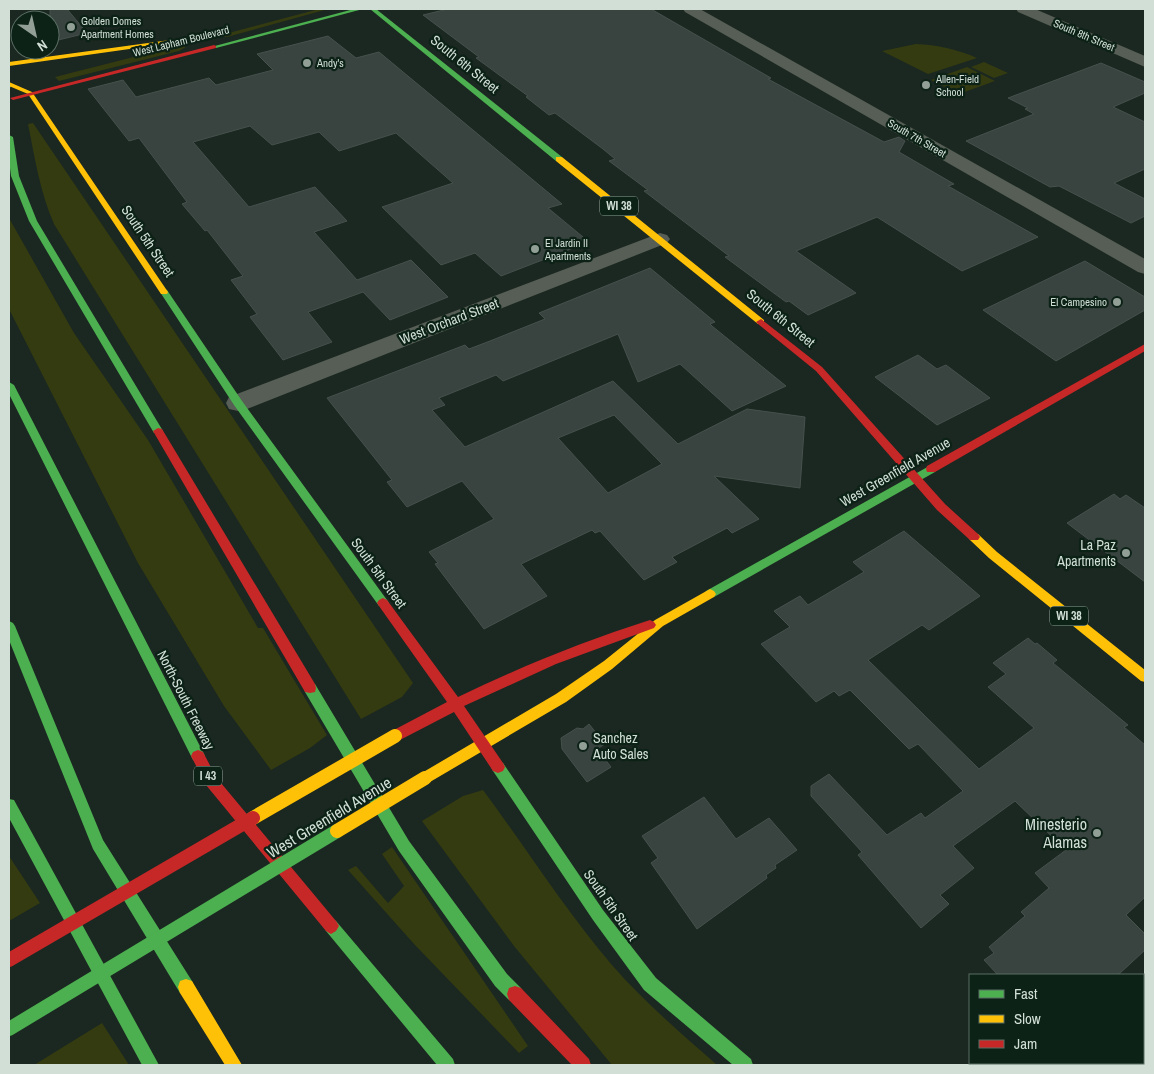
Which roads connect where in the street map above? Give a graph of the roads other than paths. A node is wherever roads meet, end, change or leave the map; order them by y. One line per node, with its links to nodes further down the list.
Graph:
1 (360, 9): 10 (main road, West Lapham Boulevard)
2 (373, 9): 13 (main road, South 6th Street / WI 38)
3 (690, 9): 14 (street, South 7th Street)
4 (1023, 9): 5 (street, South 8th Street)
5 (1145, 62)
6 (9, 64): 7 (main road, West Lapham Boulevard)
7 (83, 65)
8 (27, 80): 9 (main road)
9 (9, 85): 10 (main road)
10 (30, 94): 11 (main road, West Lapham Boulevard); 17 (main road, South 5th Street)
11 (9, 99)
12 (9, 137): 32 (main road)
13 (660, 239): 17 (street, West Orchard Street); 18 (main road, South 6th Street / WI 38)
14 (1145, 268)
15 (1145, 347): 18 (main road, West Greenfield Avenue)
16 (9, 384): 31 (main road, North-South Freeway / I 43)
17 (238, 403): 22 (main road, South 5th Street)
18 (914, 478): 19 (main road, West Greenfield Avenue); 21 (main road, South 6th Street / WI 38)
19 (659, 623): 22 (main road, West Greenfield Avenue); 23 (main road, West Greenfield Avenue)
20 (9, 626): 30 (main road)
21 (1145, 677)
22 (455, 703): 23 (main road, South 5th Street); 27 (main road, West Greenfield Avenue, bridge)
23 (483, 744): 28 (main road, West Greenfield Avenue, bridge); 33 (main road, South 5th Street)
24 (9, 805): 26 (main road)
25 (9, 809): 26 (main road)
26 (16, 820): 29 (main road)
27 (9, 960)
28 (9, 1029)
29 (151, 1065)
30 (234, 1065)
31 (447, 1065)
32 (583, 1065)
33 (745, 1065)

